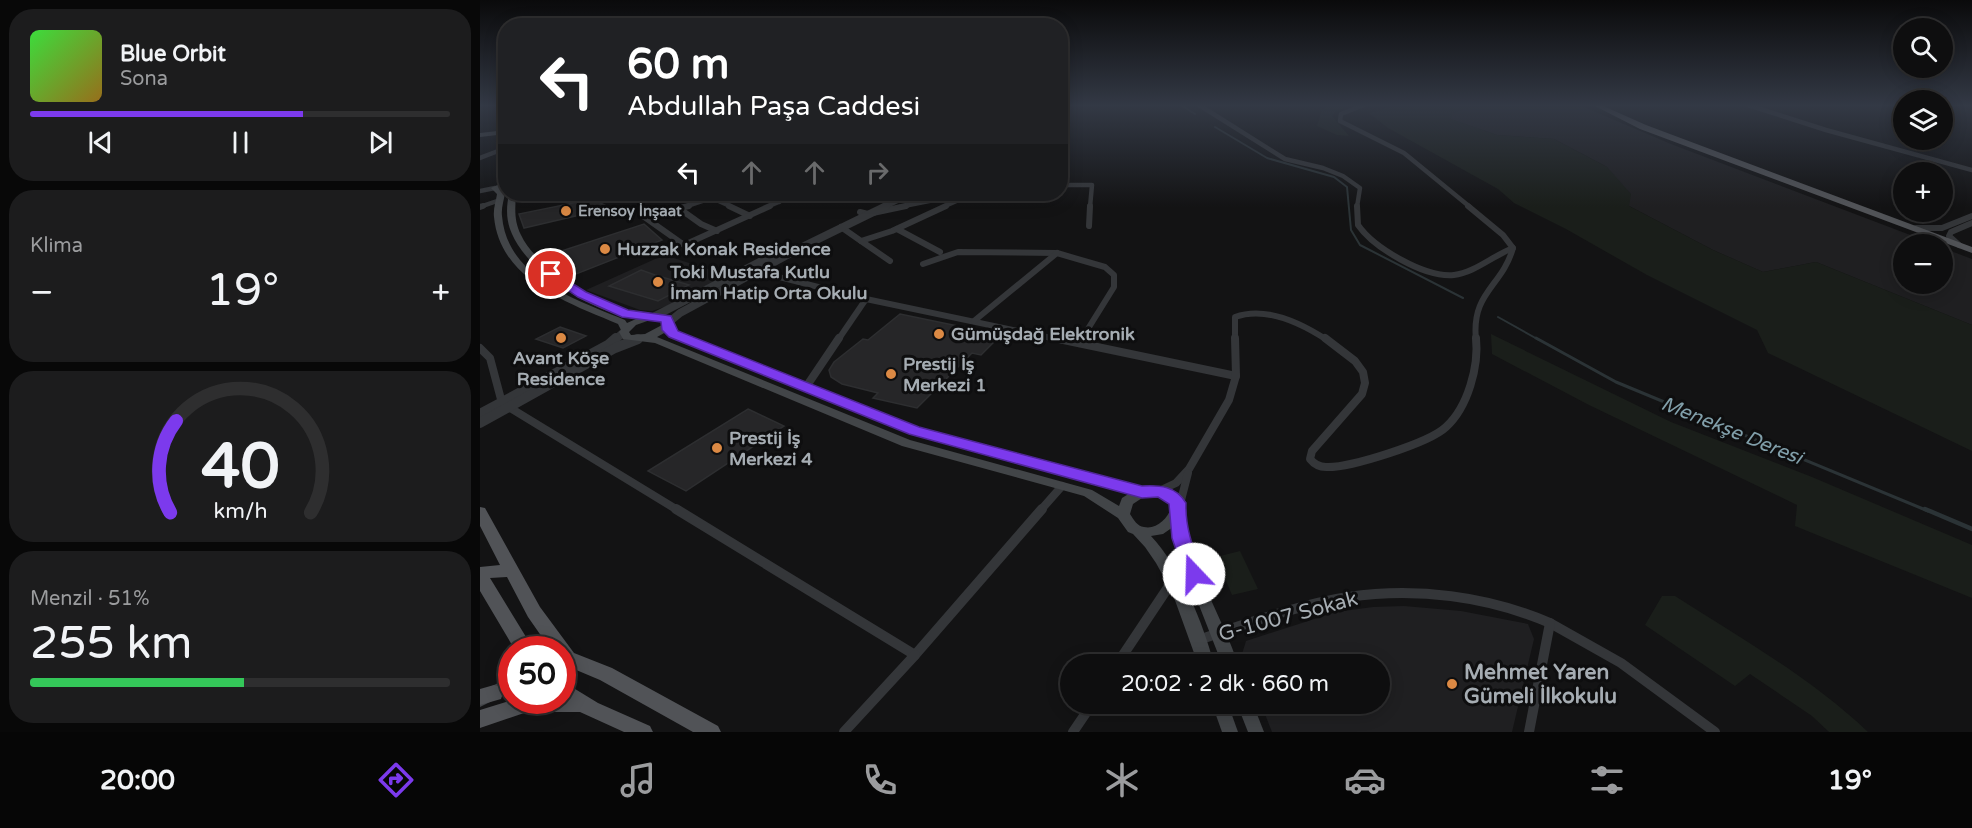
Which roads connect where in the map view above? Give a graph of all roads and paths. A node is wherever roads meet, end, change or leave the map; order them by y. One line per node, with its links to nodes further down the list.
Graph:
1 (1254, 139): 37 (street)
2 (1376, 139): 37 (street)
3 (1664, 139): 34 (main road)
4 (1675, 139): 30 (main road)
5 (1860, 139): 9 (street)
6 (1866, 139): 9 (street)
7 (498, 151): 8 (street)
8 (480, 158)
9 (1972, 169)
10 (1068, 185): 29 (street)
11 (498, 190): 12 (street)
12 (480, 191)
13 (498, 194): 23 (street)
14 (501, 201): 50 (main road)
15 (506, 201): 47 (main road)
16 (703, 201): 24 (street)
17 (718, 201): 26 (street)
18 (886, 201): 25 (street)
19 (893, 201): 25 (street)
20 (928, 201): 25 (street)
21 (957, 201): 32 (street)
22 (779, 202): 26 (street)
23 (480, 207)
24 (680, 209): 33 (street); 33 (street)
25 (864, 213): 31 (street); 47 (street)
26 (750, 216): 33 (street)
27 (1972, 216): 30 (street)
28 (1972, 223): 36 (street)
29 (1089, 226)
30 (1906, 226): 36 (main road)
31 (841, 227): 35 (street); 45 (street)
32 (897, 229): 35 (street); 40 (street)
33 (717, 231)
34 (1912, 234)
35 (861, 241): 43 (street)
36 (1959, 245): 39 (main road)
37 (1513, 248): 54 (street)
38 (1953, 250): 42 (main road)
39 (1972, 250)
40 (940, 252)
41 (1057, 254): 44 (street); 48 (street); 52 (street)
42 (1972, 257)
43 (890, 261)
44 (923, 264)
45 (755, 271): 46 (street); 49 (street)
46 (866, 299): 48 (street); 55 (street)
47 (653, 317): 49 (main road); 50 (main road)
48 (974, 321): 52 (street)
49 (668, 324): 51 (main road); 55 (main road)
50 (625, 330): 51 (main road); 56 (street)
51 (641, 338): 56 (street); 60 (main road)
52 (1079, 343): 54 (street)
53 (480, 348): 56 (street)
54 (1236, 376): 59 (street)
55 (806, 387): 62 (main road)
56 (505, 405): 57 (street); 58 (street); 79 (street)
57 (480, 414)
58 (480, 423)
59 (1190, 469): 61 (street); 64 (street)
60 (1062, 486): 65 (main road); 79 (street)
61 (1159, 491): 62 (main road); 64 (main road)
62 (1142, 492): 65 (main road)
63 (480, 512): 68 (main road)
64 (1178, 512): 66 (main road); 67 (main road)
65 (1123, 515): 66 (main road)
66 (1137, 529): 70 (main road)
67 (1186, 554): 70 (street); 72 (main road)
68 (510, 570): 69 (main road); 74 (main road)
69 (480, 574): 73 (main road)
70 (1173, 580): 75 (main road); 76 (street)
71 (1550, 623): 72 (street, G-1007 Sokak); 95 (street); 96 (street, G-1007 Sokak)
72 (1218, 634): 75 (street, G-1007 Sokak); 78 (main road)
73 (515, 636)
74 (550, 636)
75 (1198, 640): 77 (main road)
76 (1124, 654)
77 (1203, 654)
78 (1226, 654)
79 (915, 655): 91 (street)
80 (576, 662): 90 (main road)
81 (498, 690): 82 (main road)
82 (484, 697)
83 (576, 701): 84 (main road)
84 (579, 704): 88 (main road); 89 (main road)
85 (1085, 714): 92 (street)
86 (1224, 714): 93 (main road)
87 (1249, 714): 94 (main road)
88 (480, 718)
89 (643, 732)
90 (711, 732)
91 (844, 732)
92 (1073, 732)
93 (1230, 732)
94 (1256, 732)
95 (1529, 732)
96 (1714, 732)

